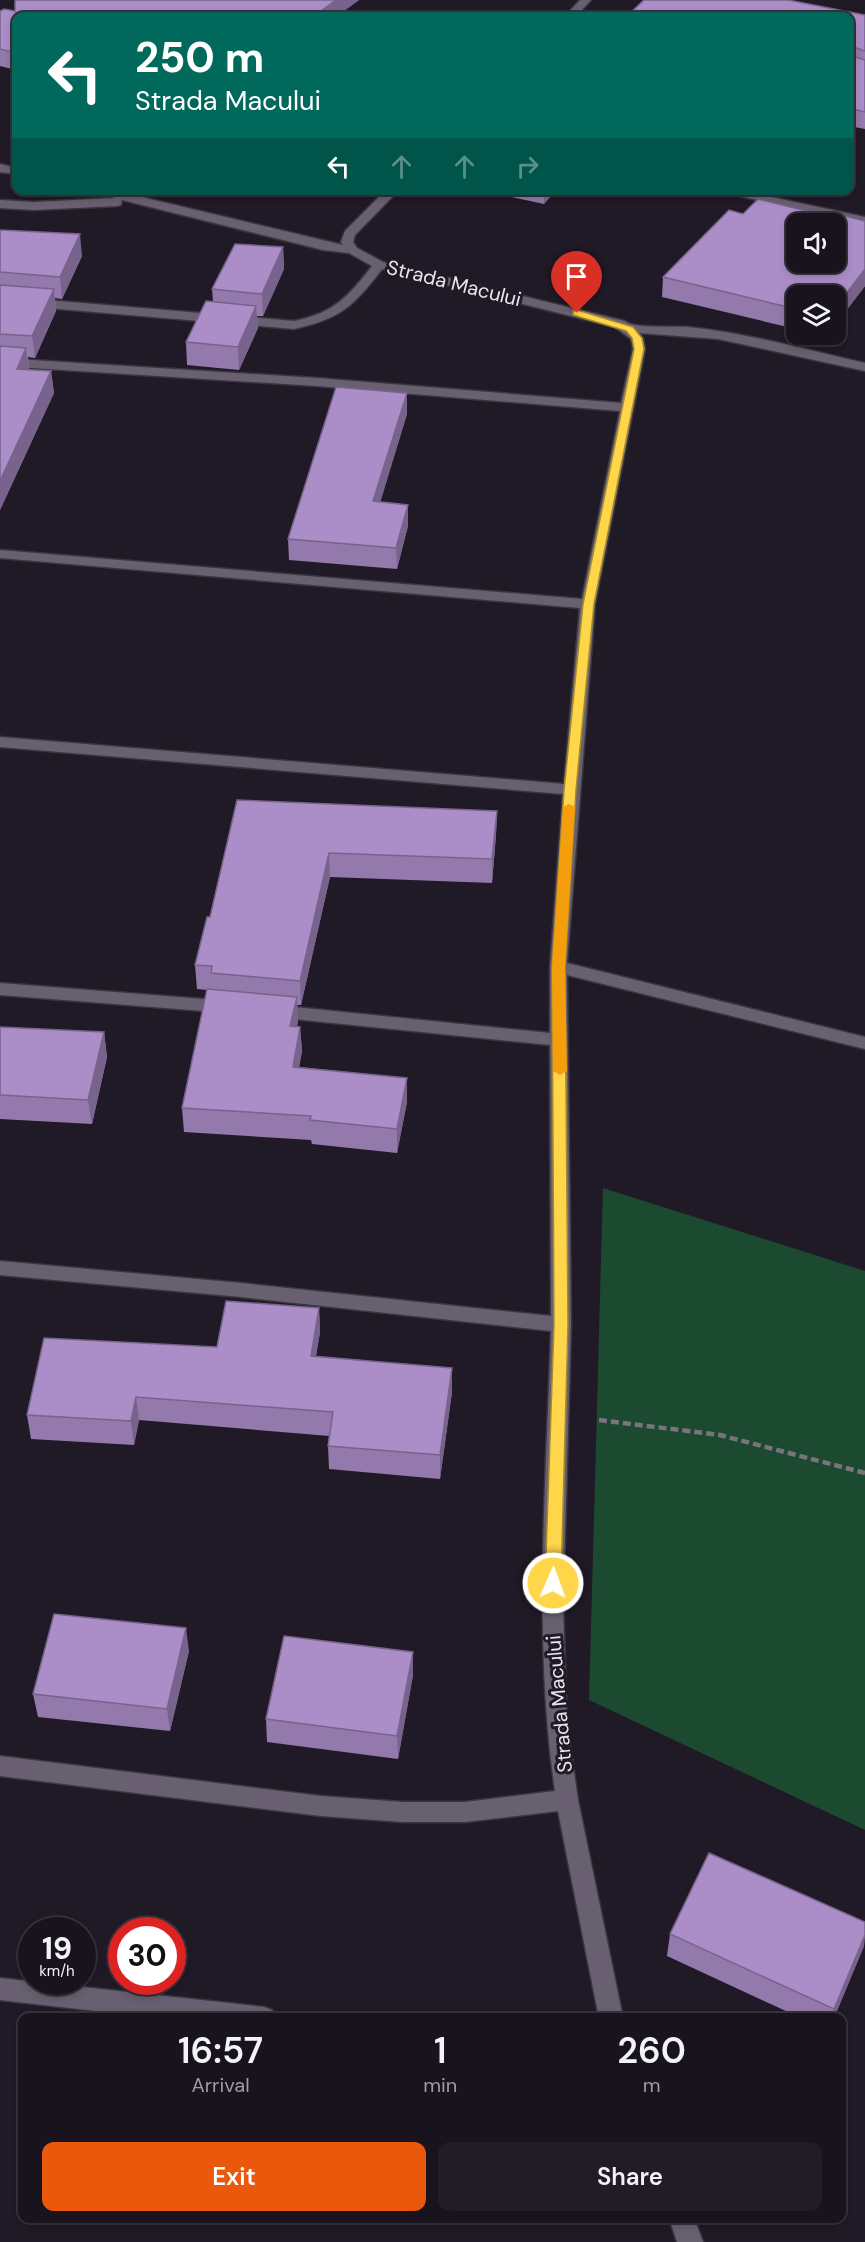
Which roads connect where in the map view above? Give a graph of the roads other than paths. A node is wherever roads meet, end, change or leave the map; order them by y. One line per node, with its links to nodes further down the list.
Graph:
1 (586, 0): 2 (street)
2 (575, 12)
3 (114, 195): 6 (street, Strada Macului)
4 (388, 195): 9 (street)
5 (743, 195): 8 (street)
6 (137, 201): 7 (street); 9 (street, Strada Macului)
7 (0, 204)
8 (865, 221)
9 (352, 250): 10 (street, Strada Macului)
10 (379, 265): 11 (street); 12 (street, Strada Macului)
11 (0, 300)
12 (629, 329): 14 (street); 15 (street, Strada Macului)
13 (0, 362): 15 (street)
14 (865, 368)
15 (628, 408): 17 (street, Strada Macului)
16 (0, 554): 17 (street)
17 (588, 604): 19 (street, Strada Macului)
18 (0, 742): 19 (street)
19 (570, 790): 20 (street, Strada Macului)
20 (558, 967): 22 (street, Strada Macului); 23 (street)
21 (0, 989): 22 (street)
22 (560, 1040): 25 (street, Strada Macului)
23 (865, 1043)
24 (0, 1268): 25 (street)
25 (561, 1325): 27 (street, Strada Macului)
26 (0, 1766): 27 (street)
27 (567, 1800): 30 (street, Strada Macului)
28 (0, 1989): 29 (street)
29 (218, 2013)
30 (610, 2013)
31 (683, 2223): 32 (street)
32 (690, 2242)

